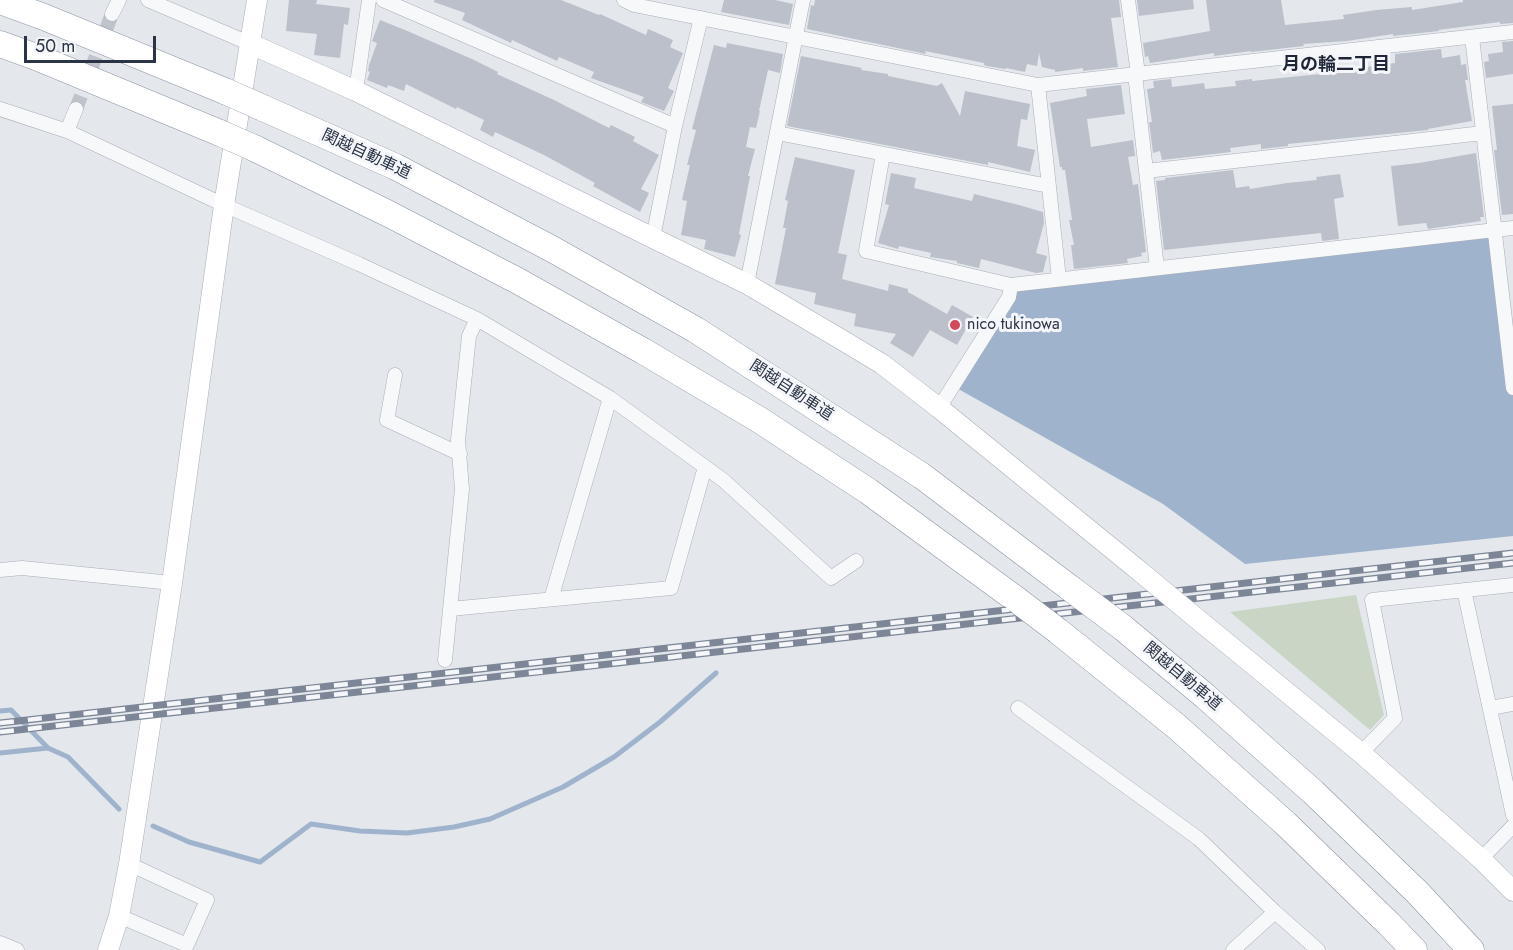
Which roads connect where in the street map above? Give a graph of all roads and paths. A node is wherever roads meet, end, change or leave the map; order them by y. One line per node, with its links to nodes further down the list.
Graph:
1 (119, 0): 10 (street)
2 (148, 0): 16 (street)
3 (257, 0): 16 (street)
4 (369, 0): 19 (street)
5 (383, 0): 22 (street)
6 (624, 0): 11 (street)
7 (803, 0): 13 (street)
8 (1128, 0): 17 (street)
9 (0, 1): 69 (highway, 関越自動車道, bridge)
10 (112, 14)
11 (701, 18): 13 (street); 22 (street)
12 (1513, 32): 14 (street)
13 (796, 37): 18 (street); 24 (street)
14 (1472, 37): 17 (street); 25 (street)
15 (0, 44): 68 (highway, bridge)
16 (251, 44): 19 (street); 29 (street)
17 (1136, 74): 18 (street); 27 (street)
18 (1038, 85): 28 (street)
19 (356, 91): 32 (street)
20 (0, 109): 23 (street)
21 (76, 109): 23 (street)
22 (675, 126): 32 (street)
23 (67, 131): 29 (street)
24 (777, 133): 26 (street); 35 (street)
25 (1483, 133): 27 (street); 31 (street)
26 (883, 154): 28 (street); 36 (street)
27 (1146, 171): 33 (street)
28 (1049, 186): 34 (street)
29 (224, 205): 37 (street); 46 (street)
30 (1513, 228): 31 (street)
31 (1495, 230): 33 (street); 39 (street)
32 (653, 238): 35 (street)
33 (1157, 268): 34 (street)
34 (1059, 279): 36 (street)
35 (747, 285): 41 (street)
36 (1011, 285): 41 (street)
37 (477, 319): 40 (street); 42 (street)
38 (395, 375): 42 (street)
39 (1513, 388)
40 (610, 398): 43 (street); 49 (street)
41 (939, 408): 55 (street, bridge)
42 (460, 454): 50 (street)
43 (705, 467): 44 (street); 49 (street)
44 (855, 561)
45 (0, 570): 46 (street)
46 (172, 583): 59 (street)
47 (1513, 585): 48 (street)
48 (1464, 590): 54 (street); 55 (street)
49 (551, 599): 50 (street)
50 (450, 609): 51 (street)
51 (445, 660)
52 (1513, 704): 54 (street)
53 (1018, 708): 61 (street)
54 (1490, 708): 56 (street)
55 (1361, 753): 58 (street)
56 (1513, 815)
57 (1513, 826): 58 (street)
58 (1481, 860): 60 (street)
59 (129, 864): 62 (street); 62 (street)
60 (1513, 891)
61 (1275, 912): 66 (street); 67 (street)
62 (119, 916): 65 (street)
63 (0, 943): 64 (street)
64 (17, 950)
65 (108, 950)
66 (1233, 950)
67 (1318, 950)
68 (1414, 950)
69 (1471, 950)

